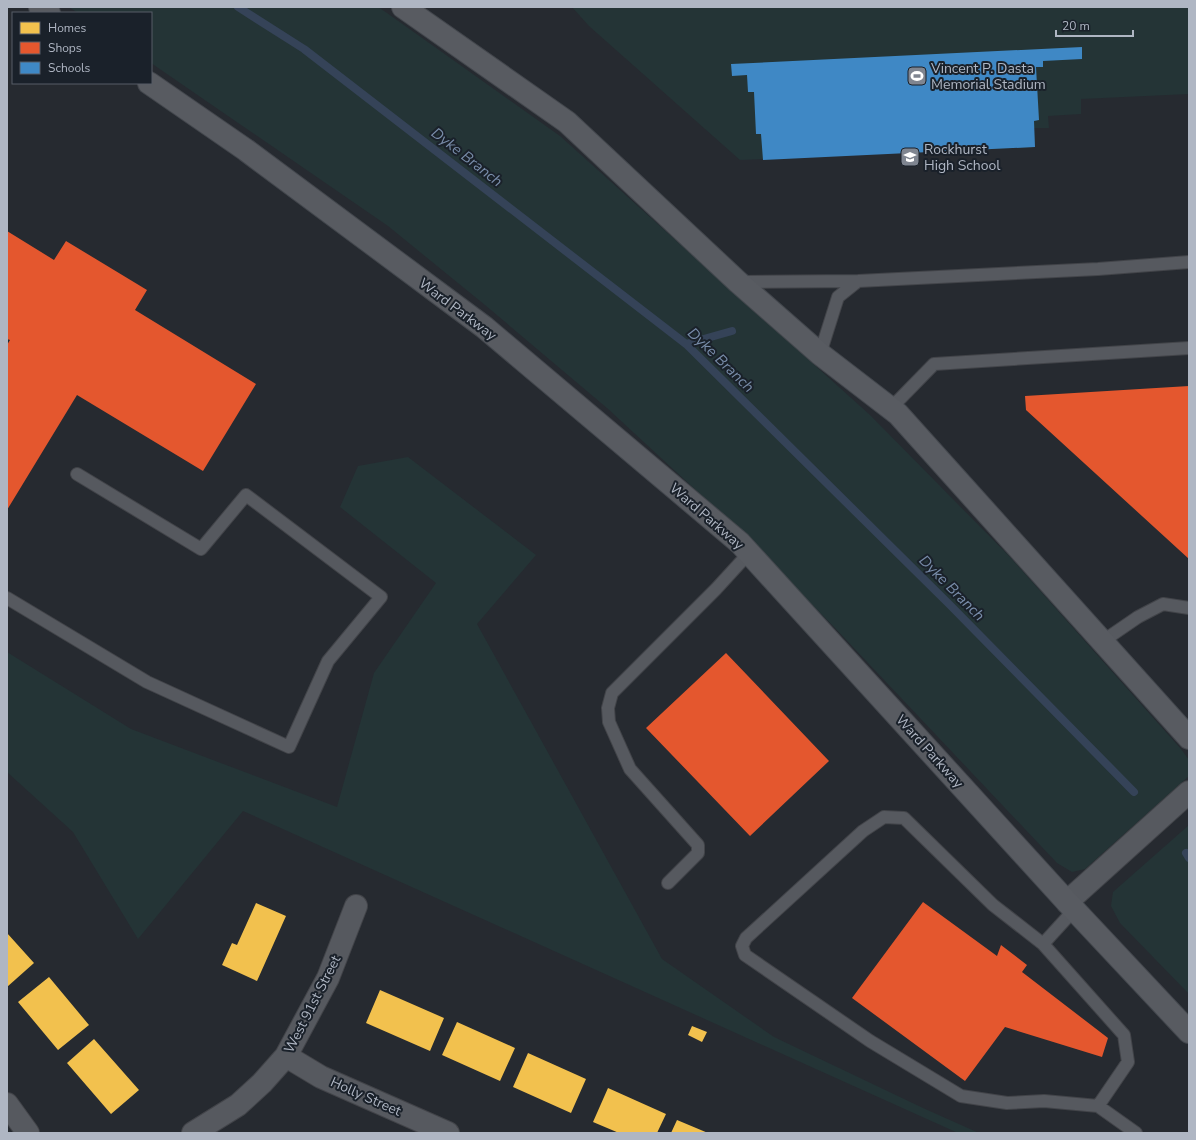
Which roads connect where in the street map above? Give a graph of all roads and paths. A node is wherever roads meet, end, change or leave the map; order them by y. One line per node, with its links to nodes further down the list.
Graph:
1 (403, 7): 5 (main road)
2 (151, 84): 10 (main road, Ward Parkway)
3 (1189, 262): 4 (lane)
4 (858, 281): 5 (lane); 7 (lane)
5 (738, 282): 7 (main road)
6 (1189, 348): 8 (lane)
7 (820, 354): 8 (main road)
8 (891, 408): 13 (main road)
9 (77, 474): 11 (lane)
10 (749, 553): 16 (lane); 18 (main road, Ward Parkway)
11 (7, 598)
12 (1189, 608): 13 (lane)
13 (1103, 641): 14 (main road)
14 (1189, 738)
15 (1189, 792): 18 (street)
16 (668, 883)
17 (356, 906): 21 (street, West 91st Street)
18 (1071, 906): 19 (lane); 20 (main road, Ward Parkway)
19 (1043, 944): 23 (lane); 23 (lane)
20 (1189, 1032)
21 (286, 1056): 25 (street, West 91st Street); 26 (street, Holly Street)
22 (7, 1104): 24 (street)
23 (1098, 1106): 27 (lane)
24 (28, 1133)
25 (193, 1133)
26 (448, 1133)
27 (1136, 1133)

